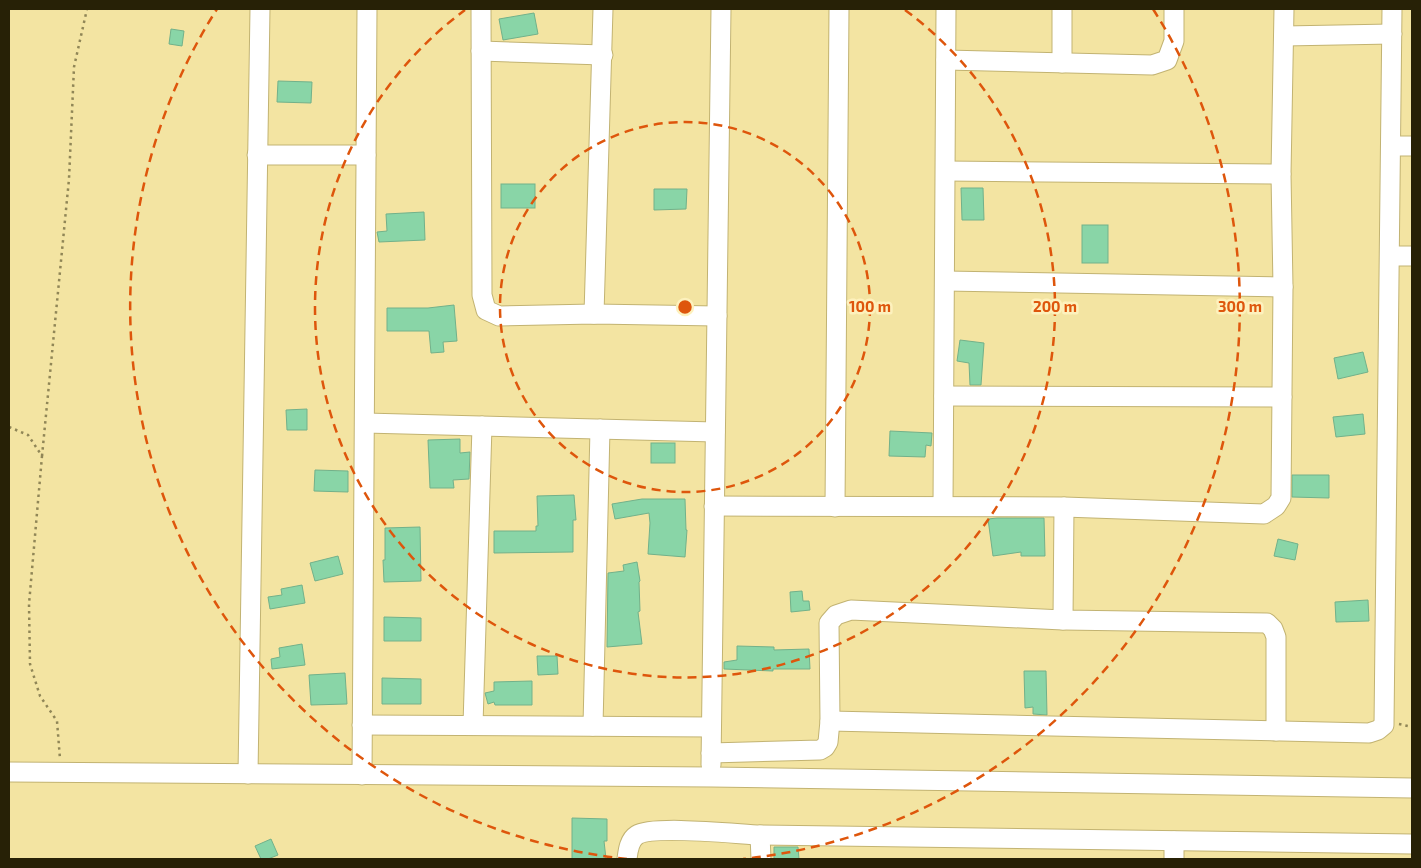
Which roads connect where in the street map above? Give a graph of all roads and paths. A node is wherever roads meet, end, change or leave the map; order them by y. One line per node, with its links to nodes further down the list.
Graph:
1 (87, 9): 38 (path)
2 (260, 9): 21 (street)
3 (367, 9): 22 (street)
4 (481, 9): 15 (street)
5 (603, 9): 16 (street)
6 (721, 9): 30 (street)
7 (839, 9): 41 (street)
8 (946, 9): 17 (street)
9 (1062, 9): 18 (street)
10 (1174, 9): 18 (street)
11 (1284, 9): 14 (street)
12 (1392, 9): 13 (street)
13 (1392, 34): 14 (street); 19 (street)
14 (1284, 36): 24 (street)
15 (481, 51): 16 (street); 29 (street)
16 (603, 55): 29 (street)
17 (946, 60): 18 (street); 23 (street)
18 (1062, 63)
19 (1391, 146): 20 (street); 25 (street)
20 (1412, 146)
21 (257, 155): 22 (street); 53 (street)
22 (366, 156): 33 (street)
23 (946, 171): 24 (street); 27 (street)
24 (1281, 174): 28 (street)
25 (1390, 256): 26 (street); 49 (street)
26 (1412, 256)
27 (945, 281): 28 (street); 31 (street)
28 (1282, 287): 32 (street)
29 (594, 314): 30 (street)
30 (717, 316): 37 (street)
31 (944, 396): 32 (street); 40 (street)
32 (1282, 397): 42 (street)
33 (364, 423): 34 (street); 45 (street)
34 (482, 426): 36 (street); 46 (street)
35 (9, 427): 38 (path)
36 (600, 429): 37 (street); 47 (street)
37 (715, 432): 39 (street)
38 (42, 456): 52 (path)
39 (714, 506): 41 (street); 48 (street)
40 (943, 506): 41 (street); 42 (street)
41 (835, 507)
42 (1064, 507): 43 (street)
43 (1063, 620): 44 (street); 49 (street)
44 (830, 722): 49 (street); 50 (street)
45 (362, 725): 46 (street); 54 (street)
46 (473, 725): 47 (street)
47 (592, 726): 48 (street)
48 (711, 727): 50 (street)
49 (1276, 731)
50 (711, 752): 55 (street)
51 (9, 772): 52 (street)
52 (61, 772): 53 (street)
53 (248, 774): 54 (street)
54 (362, 775): 55 (street)
55 (711, 777): 56 (street)
56 (1412, 788)
57 (760, 835): 58 (street); 60 (street); 61 (street)
58 (1174, 840): 59 (street); 62 (street)
59 (1412, 844)
60 (627, 859)
61 (761, 859)
62 (1174, 859)

